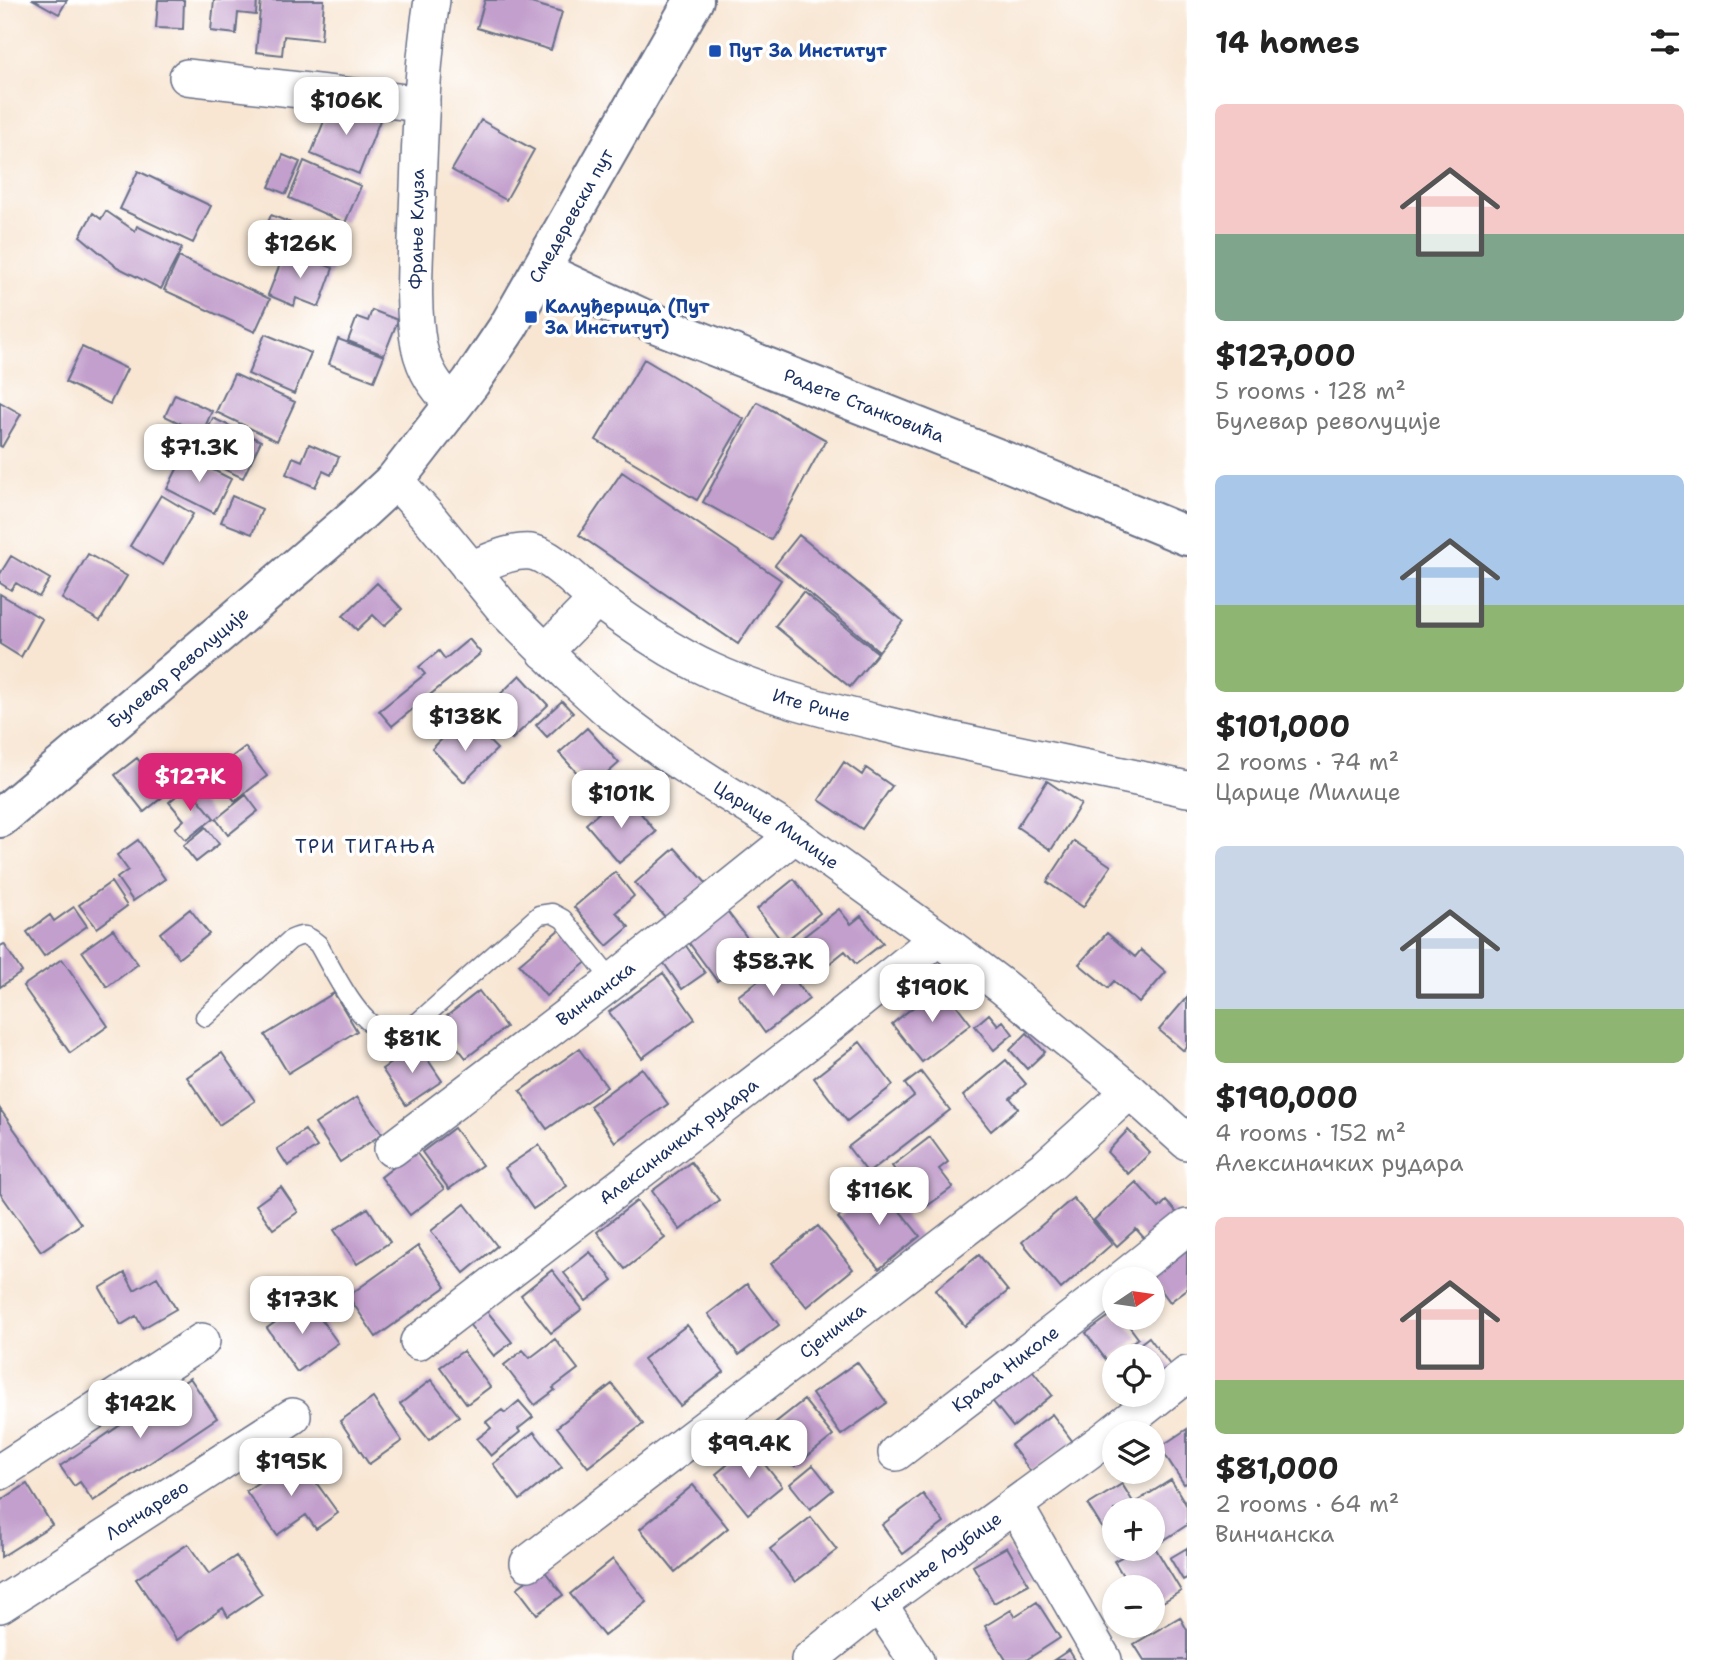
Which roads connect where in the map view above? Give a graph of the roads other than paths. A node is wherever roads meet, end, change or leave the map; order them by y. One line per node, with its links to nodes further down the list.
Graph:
1 (432, 0): 4 (street, Фрање Клуза)
2 (694, 0): 5 (main road, Смедеревски пут)
3 (187, 77): 4 (street)
4 (422, 104): 6 (street, Фрање Клуза)
5 (541, 271): 6 (main road, Смедеревски пут); 9 (main road, Радете Станковића)
6 (453, 405): 7 (main road, Смедеревски пут)
7 (395, 480): 8 (main road, Смедеревски пут); 10 (street, Царице Милице)
8 (355, 517): 14 (main road, Булевар револуције)
9 (1187, 536)
10 (470, 569): 11 (street, Ите Рине); 12 (street, Царице Милице)
11 (597, 599): 12 (street); 13 (street, Ите Рине)
12 (545, 652): 15 (street, Царице Милице)
13 (1187, 789)
14 (0, 818)
15 (796, 835): 16 (street, Царице Милице); 17 (street, Винчанска)
16 (939, 938): 19 (street, Царице Милице); 26 (street, Алексиначких рудара)
17 (613, 982): 18 (lane); 21 (street, Винчанска)
18 (205, 1017)
19 (1130, 1090): 20 (street, Царице Милице); 32 (street, Сјеничка)
20 (1187, 1142)
21 (392, 1149)
22 (1187, 1227): 23 (street)
23 (1137, 1267)
24 (1102, 1295): 29 (street, Краља Николе)
25 (202, 1341): 30 (street)
26 (418, 1342)
27 (1187, 1374): 31 (street, Кнегиње Љубице)
28 (293, 1416): 34 (street, Лончарево)
29 (895, 1453)
30 (0, 1472)
31 (1015, 1505): 33 (street, Кнегиње Љубице); 37 (street)
32 (528, 1563)
33 (878, 1604): 35 (street); 36 (street, Кнегиње Љубице)
34 (0, 1605)
35 (809, 1660)
36 (916, 1660)
37 (1104, 1660)

